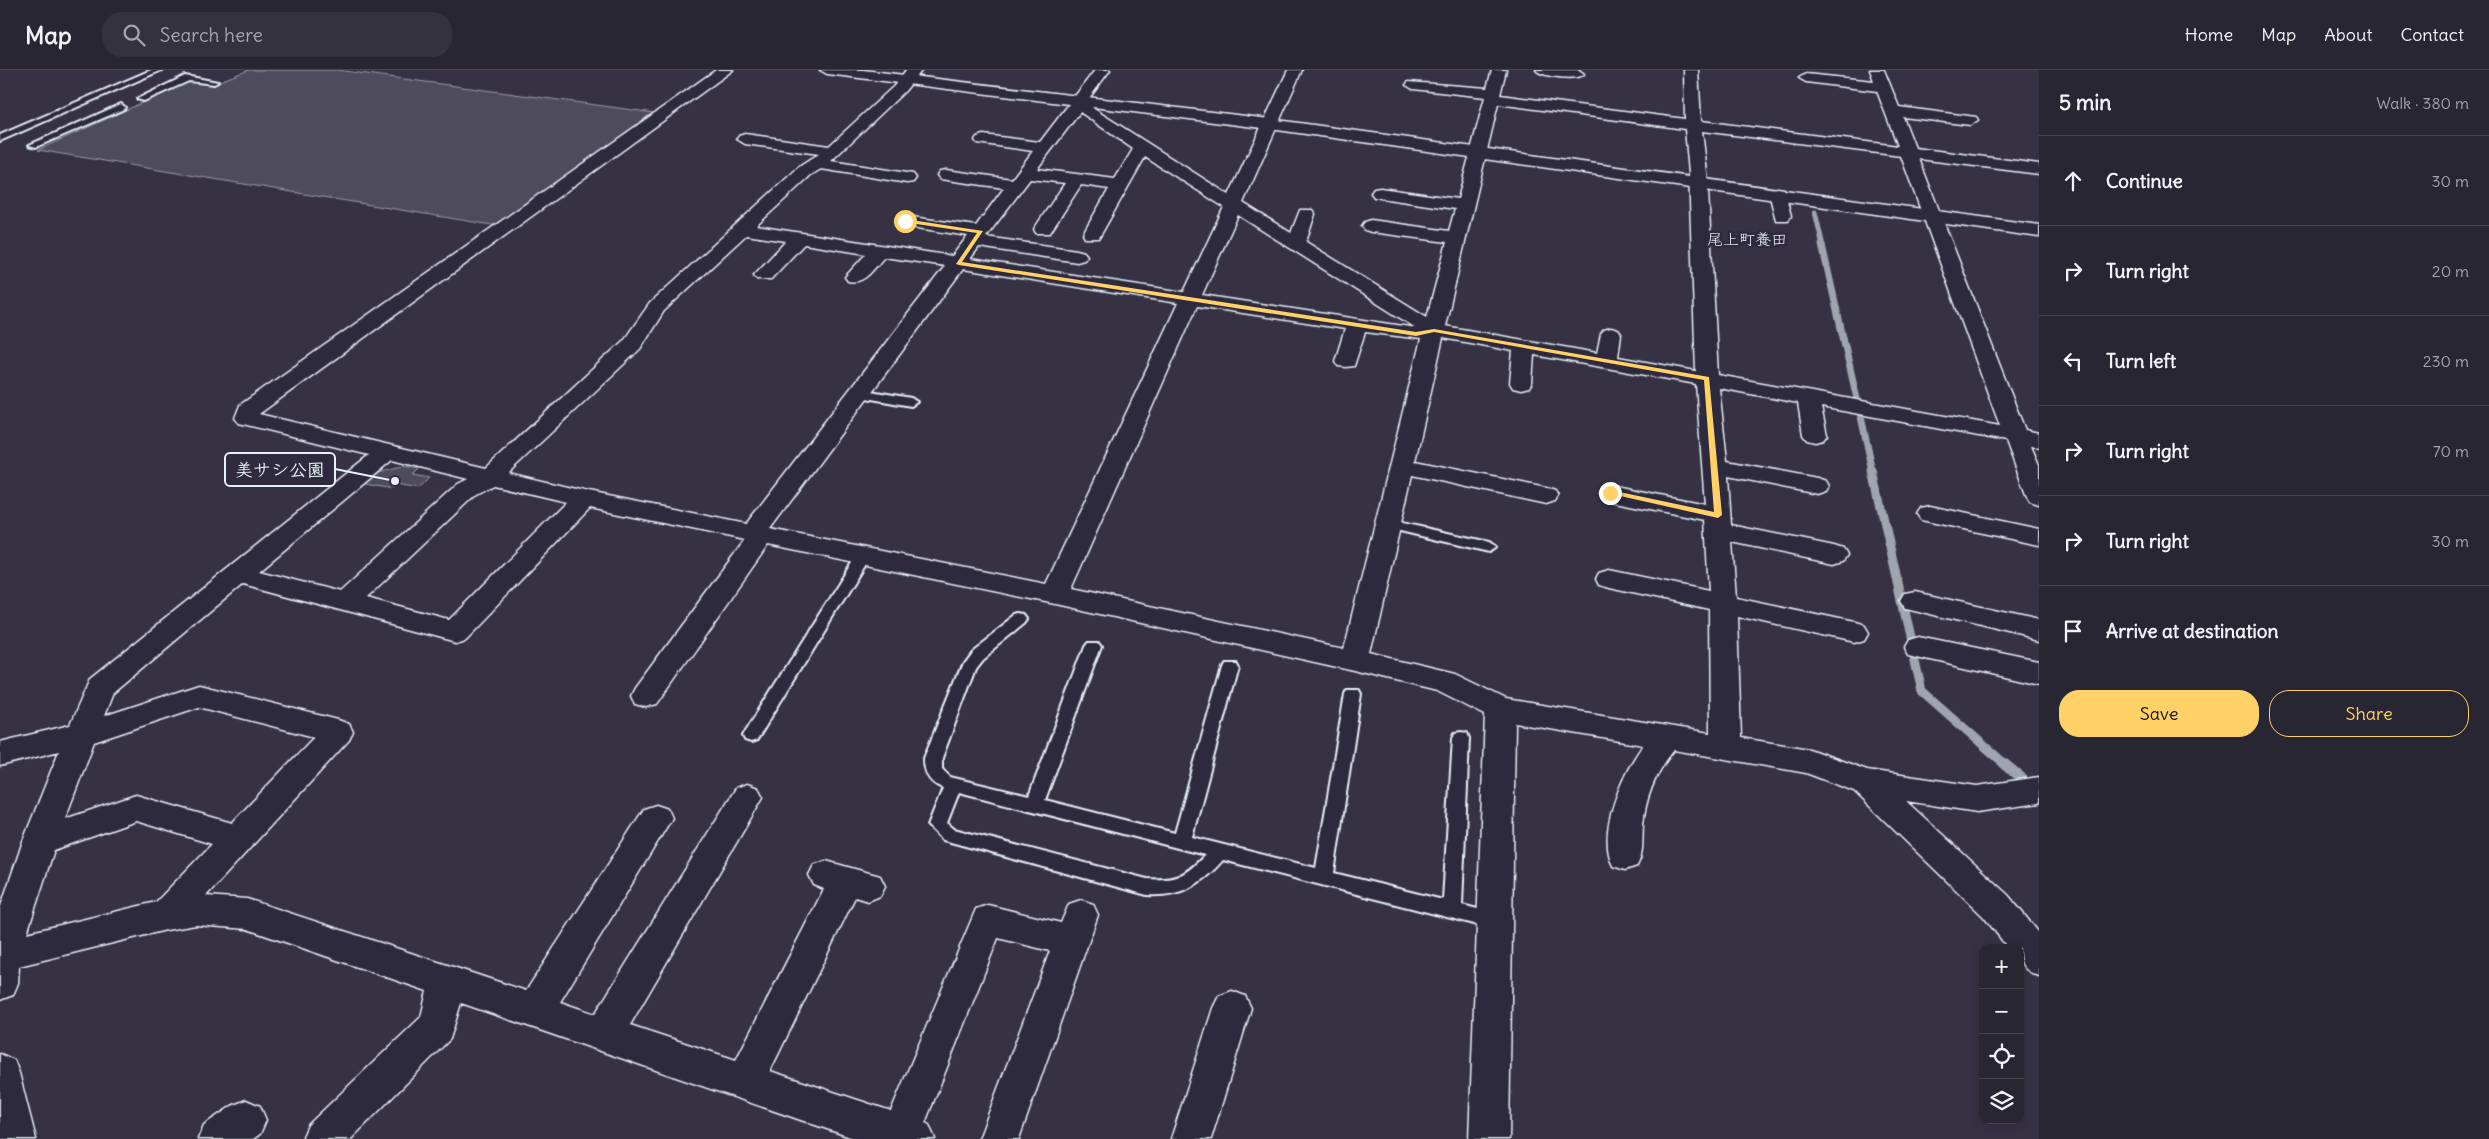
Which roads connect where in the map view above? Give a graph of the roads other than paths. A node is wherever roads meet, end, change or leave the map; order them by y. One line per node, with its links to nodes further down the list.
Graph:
1 (207, 70): 12 (lane)
2 (726, 70): 87 (street)
3 (827, 70): 11 (street)
4 (1103, 70): 22 (street)
5 (1295, 70): 29 (street)
6 (1691, 70): 30 (street)
7 (1877, 70): 18 (street)
8 (154, 72): 12 (lane); 16 (lane)
9 (1548, 73): 10 (street)
10 (1577, 74)
11 (910, 75): 22 (street); 40 (street)
12 (188, 78): 15 (lane); 19 (lane)
13 (1806, 78): 18 (street)
14 (1417, 79): 17 (street)
15 (214, 82)
16 (128, 84): 19 (lane); 24 (lane)
17 (1495, 86): 20 (street); 30 (street); 42 (street)
18 (1883, 86): 26 (street)
19 (164, 89): 21 (lane)
20 (1554, 93)
21 (141, 99)
22 (1079, 101): 29 (street); 38 (street); 39 (street)
23 (1874, 104): 26 (street)
24 (74, 107): 27 (lane); 32 (lane)
25 (121, 107): 27 (lane)
26 (1892, 108): 28 (street); 36 (street)
27 (110, 112): 35 (lane)
28 (1970, 120)
29 (1270, 124): 42 (street); 53 (street)
30 (1693, 125): 31 (street); 49 (street)
31 (1762, 134): 36 (street); 41 (street)
32 (0, 138)
33 (745, 139): 40 (street)
34 (983, 140): 38 (street)
35 (33, 144)
36 (1906, 145): 37 (street); 44 (street); 57 (street)
37 (1981, 146)
38 (1044, 148): 47 (street)
39 (1142, 148): 50 (street); 53 (street)
40 (832, 151): 43 (street)
41 (1763, 151)
42 (1478, 152): 49 (street); 54 (street)
43 (818, 164): 46 (street); 60 (street)
44 (2039, 169)
45 (946, 175): 47 (street)
46 (907, 178)
47 (1022, 179): 48 (street); 64 (street)
48 (1076, 180): 50 (street); 61 (street)
49 (1698, 183): 52 (street); 80 (street)
50 (1120, 185): 63 (street)
51 (1380, 193): 54 (street)
52 (1778, 193): 56 (street); 57 (street)
53 (1235, 205): 67 (street); 73 (street)
54 (1465, 205): 66 (street)
55 (1306, 214): 67 (street)
56 (1782, 216)
57 (1934, 216): 62 (street); 86 (street)
58 (905, 221): 64 (street)
59 (1371, 226): 66 (street)
60 (743, 229): 65 (street); 90 (street)
61 (1043, 229)
62 (2039, 231)
63 (1092, 234)
64 (977, 237): 69 (street); 70 (street)
65 (800, 238): 68 (street); 71 (street)
66 (1458, 238): 75 (street)
67 (1296, 244): 75 (street)
68 (879, 251): 70 (street); 72 (street)
69 (1078, 256)
70 (959, 264): 73 (street); 82 (street)
71 (764, 275)
72 (856, 277)
73 (1190, 299): 74 (street); 106 (street)
74 (1357, 325): 75 (street); 78 (street)
75 (1434, 330): 77 (street); 88 (street)
76 (1611, 334): 79 (street)
77 (1524, 345): 79 (street); 81 (street)
78 (1346, 361)
79 (1607, 361): 80 (street)
80 (1707, 379): 83 (street); 89 (street)
81 (1521, 383)
82 (859, 393): 84 (lane); 99 (street)
83 (1808, 398): 85 (street); 86 (street)
84 (911, 402)
85 (1815, 435)
86 (2028, 438): 94 (street)
87 (387, 452): 90 (street); 104 (street)
88 (1402, 466): 93 (street); 98 (street)
89 (1715, 466): 91 (street); 97 (street)
90 (492, 476): 95 (street); 108 (street)
91 (1817, 487)
92 (1610, 490): 97 (street)
93 (1546, 496)
94 (2039, 497)
95 (584, 499): 99 (street); 108 (street)
96 (1930, 514): 100 (street)
97 (1719, 523): 102 (street); 109 (street)
98 (1388, 524): 101 (lane); 115 (street)
99 (758, 534): 103 (street); 119 (street)
100 (2039, 537)
101 (1489, 547)
102 (1834, 555)
103 (863, 556): 106 (street); 122 (lane)
104 (237, 574): 108 (street); 121 (street)
105 (1609, 578): 109 (street)
106 (1055, 595): 115 (street)
107 (1915, 601): 111 (street)
108 (345, 603)
109 (1724, 603): 112 (street); 125 (street)
110 (1021, 619): 128 (lane)
111 (2039, 630)
112 (1854, 632)
113 (1094, 645): 131 (lane)
114 (1918, 647): 117 (street)
115 (1355, 661): 120 (street)
116 (1230, 665): 135 (lane)
117 (2039, 673)
118 (1354, 694): 138 (lane)
119 (646, 696)
120 (1500, 709): 124 (street); 142 (street)
121 (82, 734): 126 (street); 133 (street); 134 (street)
122 (751, 736)
123 (1461, 738): 140 (lane)
124 (1666, 738): 125 (street); 137 (street)
125 (1726, 747): 127 (street)
126 (0, 754)
127 (1865, 782): 129 (street); 143 (street)
128 (953, 784): 131 (lane); 136 (lane)
129 (2039, 790)
130 (747, 797): 148 (street)
131 (1035, 804): 135 (lane)
132 (656, 818): 147 (street)
133 (238, 838): 134 (street); 141 (street)
134 (40, 841): 144 (street)
135 (1182, 842): 136 (lane)
136 (1220, 851): 138 (lane)
137 (1625, 856)
138 (1324, 877): 140 (lane)
139 (847, 880): 150 (street)
140 (1452, 910): 142 (lane)
141 (166, 915): 144 (street); 145 (street)
142 (1494, 921): 156 (street)
143 (2039, 960)
144 (1, 964)
145 (448, 982): 147 (street); 153 (street)
146 (1232, 1008): 155 (street)
147 (534, 1011): 148 (street)
148 (604, 1034): 150 (street)
149 (0, 1073): 151 (street)
150 (745, 1082): 152 (street)
151 (10, 1134)
152 (884, 1134): 154 (street)
153 (322, 1139)
154 (999, 1139)
155 (1191, 1139)
156 (1489, 1139)

